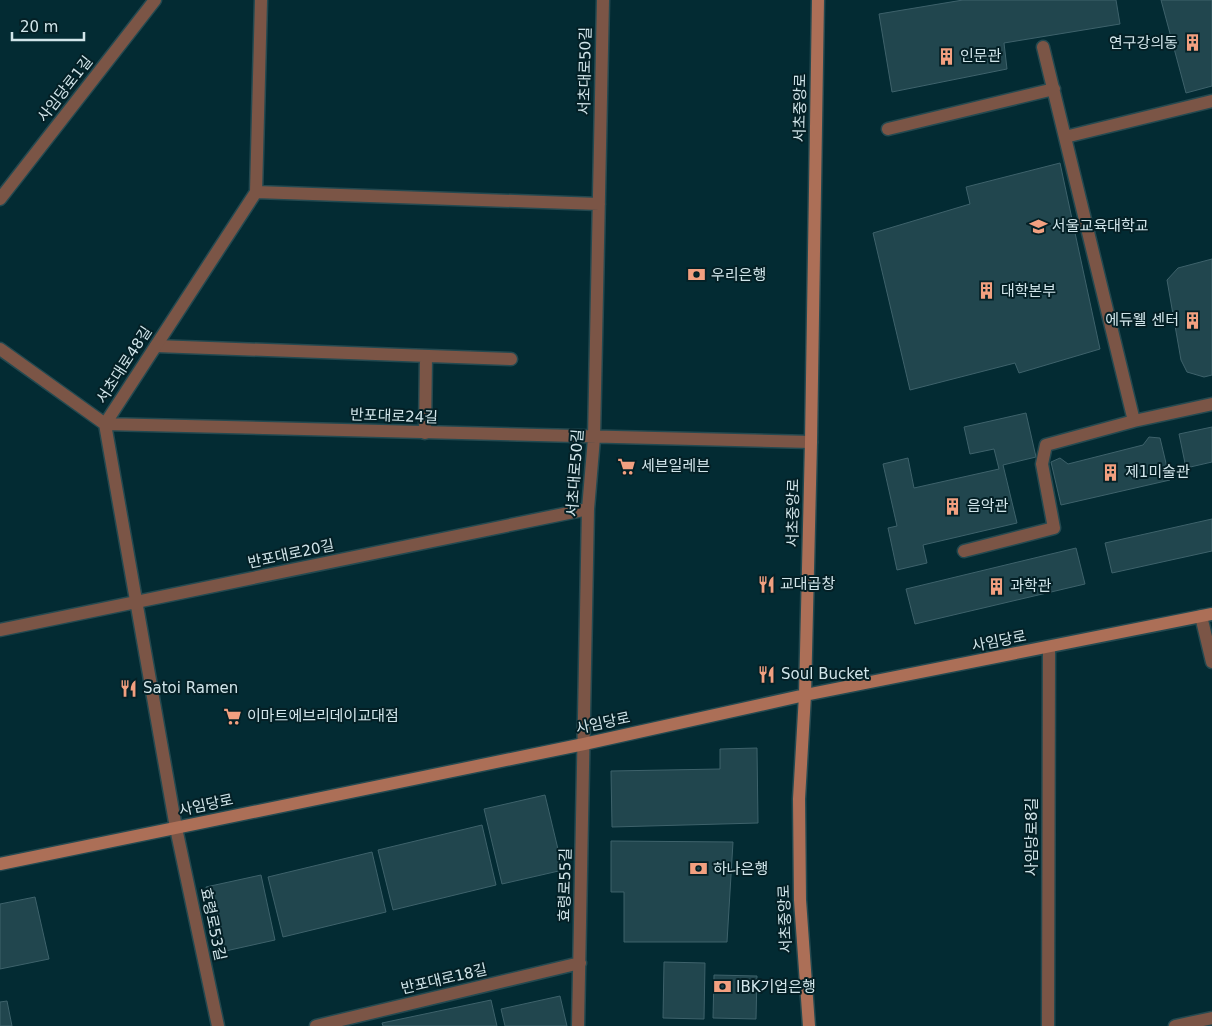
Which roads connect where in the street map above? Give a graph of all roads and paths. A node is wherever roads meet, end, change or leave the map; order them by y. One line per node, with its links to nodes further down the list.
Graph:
1 (155, 0): 11 (street, 사임당로1길)
2 (261, 0): 10 (street)
3 (603, 0): 12 (street, 서초대로50길)
4 (818, 0): 22 (main road, 서초중앙로)
5 (1044, 47): 6 (street)
6 (1054, 89): 8 (street); 9 (street)
7 (1212, 102): 9 (street)
8 (888, 128)
9 (1065, 137): 18 (street)
10 (256, 192): 12 (street); 13 (street, 서초대로48길)
11 (0, 199)
12 (599, 204): 21 (street, 서초대로50길)
13 (156, 346): 15 (street); 19 (street, 서초대로48길)
14 (0, 348): 19 (street)
15 (426, 356): 16 (street); 20 (street)
16 (511, 359)
17 (1212, 404): 18 (street)
18 (1134, 421): 24 (street)
19 (104, 424): 20 (street, 반포대로24길); 25 (street, 서초대로48길)
20 (425, 433): 21 (street, 반포대로24길)
21 (594, 438): 22 (street, 반포대로24길); 23 (street, 서초대로50길)
22 (811, 442): 30 (main road, 서초중앙로)
23 (588, 510): 25 (street, 반포대로20길); 31 (street, 서초대로50길)
24 (964, 551)
25 (136, 602): 27 (street, 반포대로20길); 32 (street, 서초대로48길)
26 (1207, 615): 28 (main road, 사임당로); 29 (street)
27 (0, 630)
28 (1050, 647): 30 (main road, 사임당로); 40 (street, 사임당로8길)
29 (1212, 662)
30 (805, 696): 31 (main road, 사임당로); 39 (main road, 서초중앙로)
31 (584, 744): 32 (main road, 사임당로); 34 (street, 효령로55길)
32 (176, 828): 33 (main road, 사임당로); 36 (street, 효령로53길)
33 (0, 864)
34 (580, 963): 37 (street, 반포대로18길); 38 (street, 효령로55길)
35 (1212, 1018): 41 (street)
36 (218, 1026)
37 (316, 1026)
38 (578, 1026)
39 (809, 1026)
40 (1048, 1026)
41 (1175, 1026)

